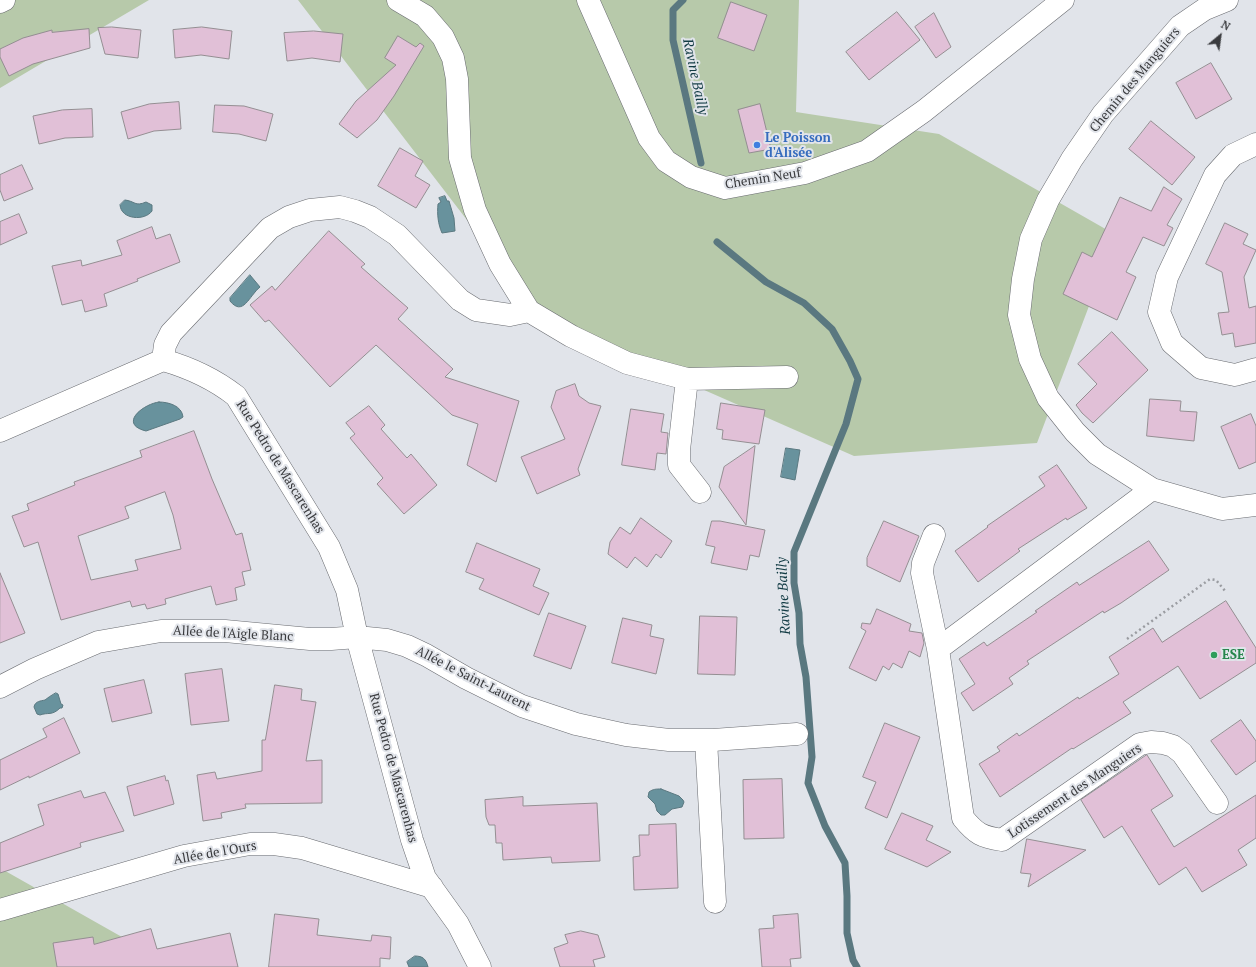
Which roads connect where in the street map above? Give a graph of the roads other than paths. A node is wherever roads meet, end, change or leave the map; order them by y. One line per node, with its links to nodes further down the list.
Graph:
1 (4, 0): 6 (street)
2 (398, 0): 8 (street)
3 (588, 0): 4 (street, Chemin Neuf)
4 (1063, 0)
5 (1226, 0): 14 (street, Chemin des Manguiers)
6 (0, 2)
7 (1256, 144): 10 (street)
8 (529, 311): 9 (street); 12 (street)
9 (163, 360): 13 (street); 18 (street, Rue Pedro de Mascarenhas)
10 (1256, 369)
11 (787, 377): 12 (street)
12 (687, 379): 15 (street)
13 (0, 431)
14 (1152, 489): 16 (street, Chemin des Manguiers); 19 (street)
15 (700, 492)
16 (1256, 505)
17 (934, 535): 19 (street, Lotissement des Manguiers)
18 (357, 637): 20 (street, Allée de l'Aigle Blanc); 22 (street, Allée le Saint-Laurent); 24 (street, Rue Pedro de Mascarenhas)
19 (938, 649): 23 (street, Lotissement des Manguiers)
20 (0, 687)
21 (797, 734): 22 (street, Allée le Saint-Laurent)
22 (706, 740): 25 (street)
23 (1217, 803)
24 (432, 887): 26 (street, Allée de l'Ours); 27 (street, Rue Pedro de Mascarenhas)
25 (715, 902)
26 (0, 910)
27 (480, 967)

